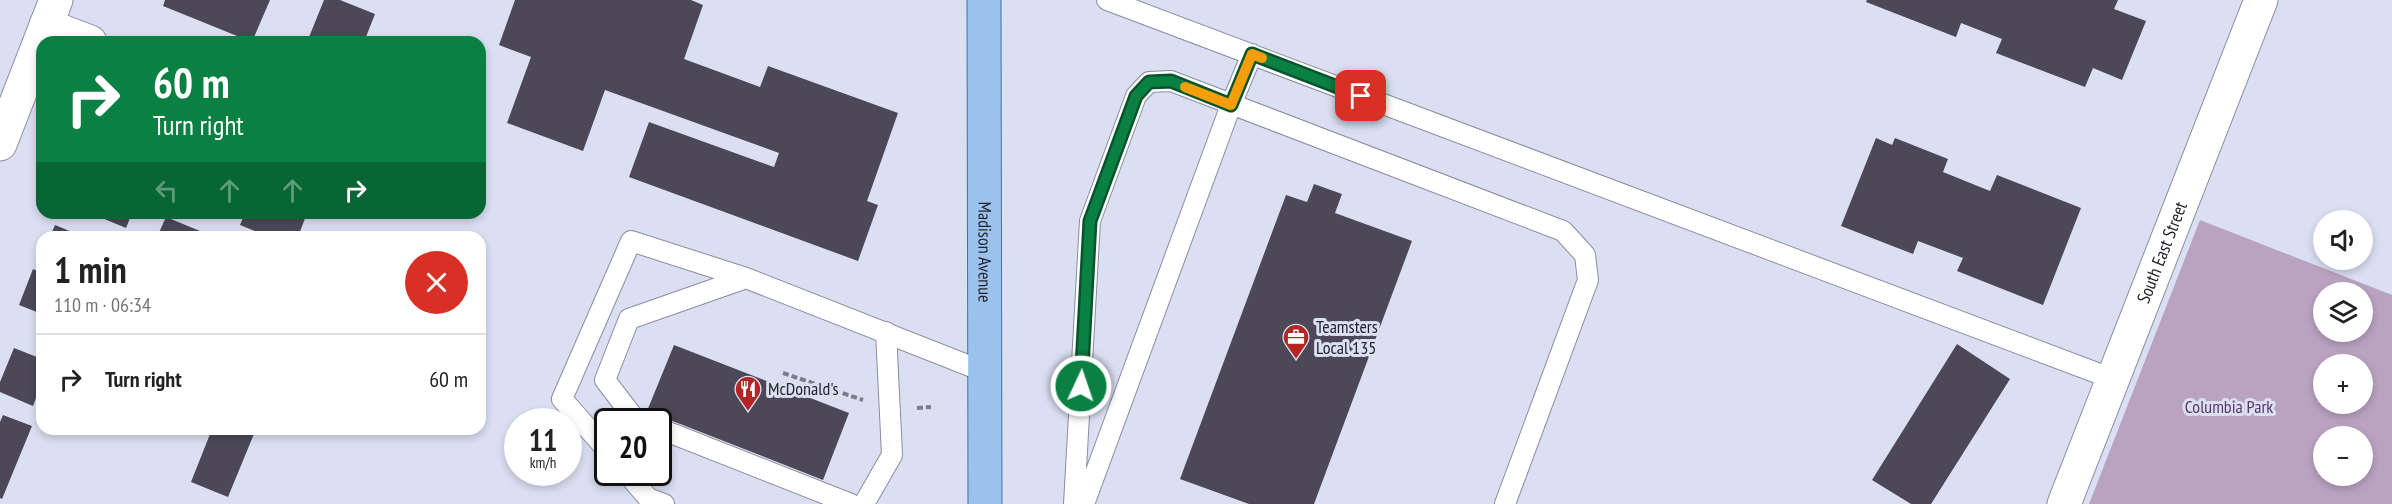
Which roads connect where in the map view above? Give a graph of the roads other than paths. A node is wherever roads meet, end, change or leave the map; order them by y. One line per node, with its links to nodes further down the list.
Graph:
1 (984, 0): 13 (main road, Madison Avenue)
2 (1107, 0): 8 (lane)
3 (2260, 0): 14 (street, South East Street)
4 (51, 12): 5 (street); 6 (street)
5 (42, 36)
6 (82, 36)
7 (36, 51): 10 (street)
8 (1252, 54): 9 (lane); 14 (lane)
9 (1231, 105): 23 (lane); 24 (lane); 25 (lane)
10 (0, 144)
11 (746, 278): 12 (lane); 15 (lane); 17 (lane)
12 (886, 332): 13 (lane); 21 (lane)
13 (985, 372): 22 (main road, Madison Avenue)
14 (2113, 379): 26 (street, South East Street)
15 (626, 408)
16 (672, 434): 20 (lane)
17 (594, 435)
18 (639, 486): 19 (lane)
19 (653, 502)
20 (851, 504)
21 (864, 504)
22 (985, 504)
23 (1074, 504)
24 (1084, 504)
25 (1504, 504)
26 (2064, 504)

